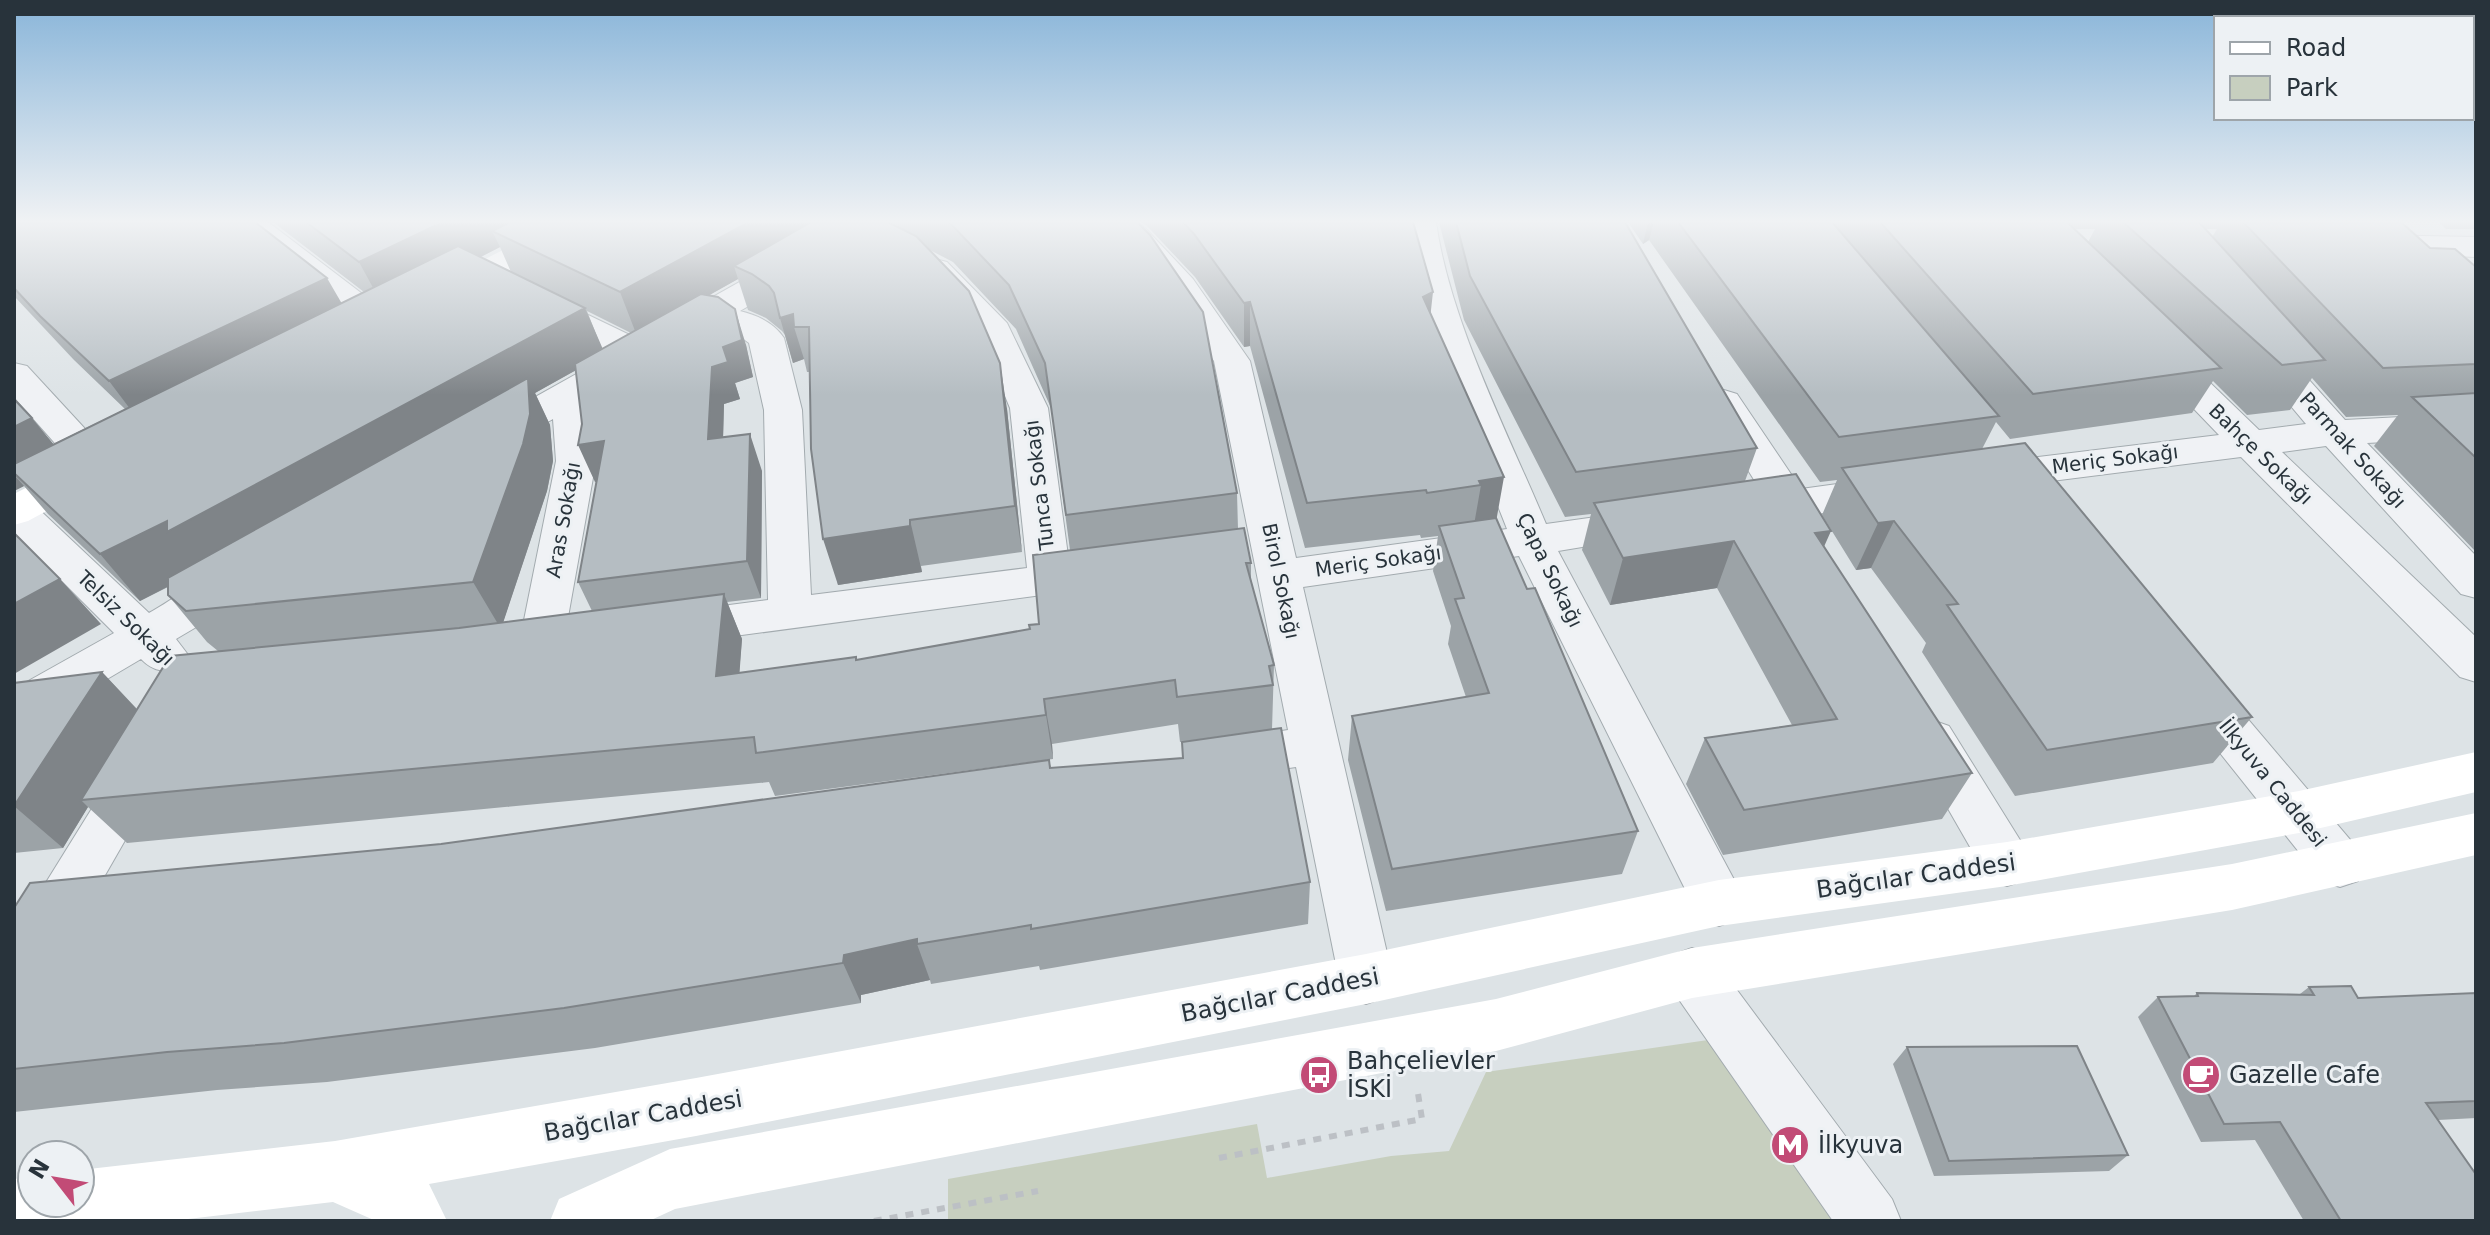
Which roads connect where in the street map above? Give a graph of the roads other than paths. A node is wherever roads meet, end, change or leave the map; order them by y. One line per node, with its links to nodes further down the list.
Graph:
1 (310, 280): 11 (street)
2 (471, 280): 11 (main road)
3 (489, 280): 12 (street)
4 (769, 280): 8 (street)
5 (947, 280): 32 (street, Tunca Sokağı)
6 (1175, 280): 29 (street, Birol Sokağı)
7 (1432, 280): 26 (street, Çapa Sokağı)
8 (707, 315): 12 (street); 34 (street)
9 (2242, 326): 17 (street, Parmak Sokağı)
10 (2136, 331): 19 (street, Bahçe Sokağı)
11 (368, 332)
12 (639, 354): 15 (street)
13 (1703, 371): 23 (street)
14 (14, 374): 21 (street)
15 (569, 394): 20 (street); 37 (street, Aras Sokağı)
16 (2476, 425): 17 (street, Meriç Sokağı)
17 (2335, 433): 19 (street, Meriç Sokağı); 33 (street, Parmak Sokağı)
18 (1982, 437): 22 (street)
19 (2249, 442): 22 (street, Meriç Sokağı); 38 (street, Bahçe Sokağı)
20 (460, 457)
21 (112, 460): 25 (main road)
22 (2012, 472): 23 (street, Meriç Sokağı); 24 (street)
23 (1791, 504): 26 (street, Meriç Sokağı); 27 (street)
24 (2043, 509)
25 (14, 510): 36 (street, Telsiz Sokağı)
26 (1532, 540): 29 (street, Meriç Sokağı); 50 (street, Çapa Sokağı)
27 (1823, 557)
28 (1230, 558): 29 (street, Meriç Sokağı)
29 (1278, 564): 42 (street, Birol Sokağı)
30 (269, 566): 36 (street)
31 (1140, 569): 32 (street)
32 (1050, 580): 34 (street)
33 (2476, 583)
34 (790, 613): 35 (street)
35 (634, 633)
36 (146, 636): 41 (street); 49 (street, Telsiz Sokağı)
37 (587, 639)
38 (2476, 665)
39 (2176, 666): 45 (street, İlkyuva Caddesi)
40 (1911, 704): 47 (street)
41 (14, 711)
42 (1317, 745): 43 (street); 53 (street, Birol Sokağı)
43 (1176, 765)
44 (2476, 772): 45 (main road, Bağcılar Caddesi)
45 (2299, 812): 47 (main road, Bağcılar Caddesi); 48 (street, İlkyuva Caddesi)
46 (2476, 834): 48 (main road)
47 (2007, 864): 50 (main road, Bağcılar Caddesi)
48 (2340, 865): 52 (main road)
49 (89, 898): 51 (street); 54 (street, Telsiz Sokağı)
50 (1719, 903): 53 (main road, Bağcılar Caddesi)
51 (14, 905)
52 (1692, 973): 56 (main road); 61 (street)
53 (1366, 979): 55 (main road, Bağcılar Caddesi)
54 (14, 983)
55 (335, 1171): 58 (main road, Bağcılar Caddesi); 59 (main road)
56 (660, 1200): 60 (main road)
57 (96, 1201): 58 (main road, Bağcılar Caddesi)
58 (178, 1204)
59 (416, 1221)
60 (581, 1221)
61 (1870, 1221)

